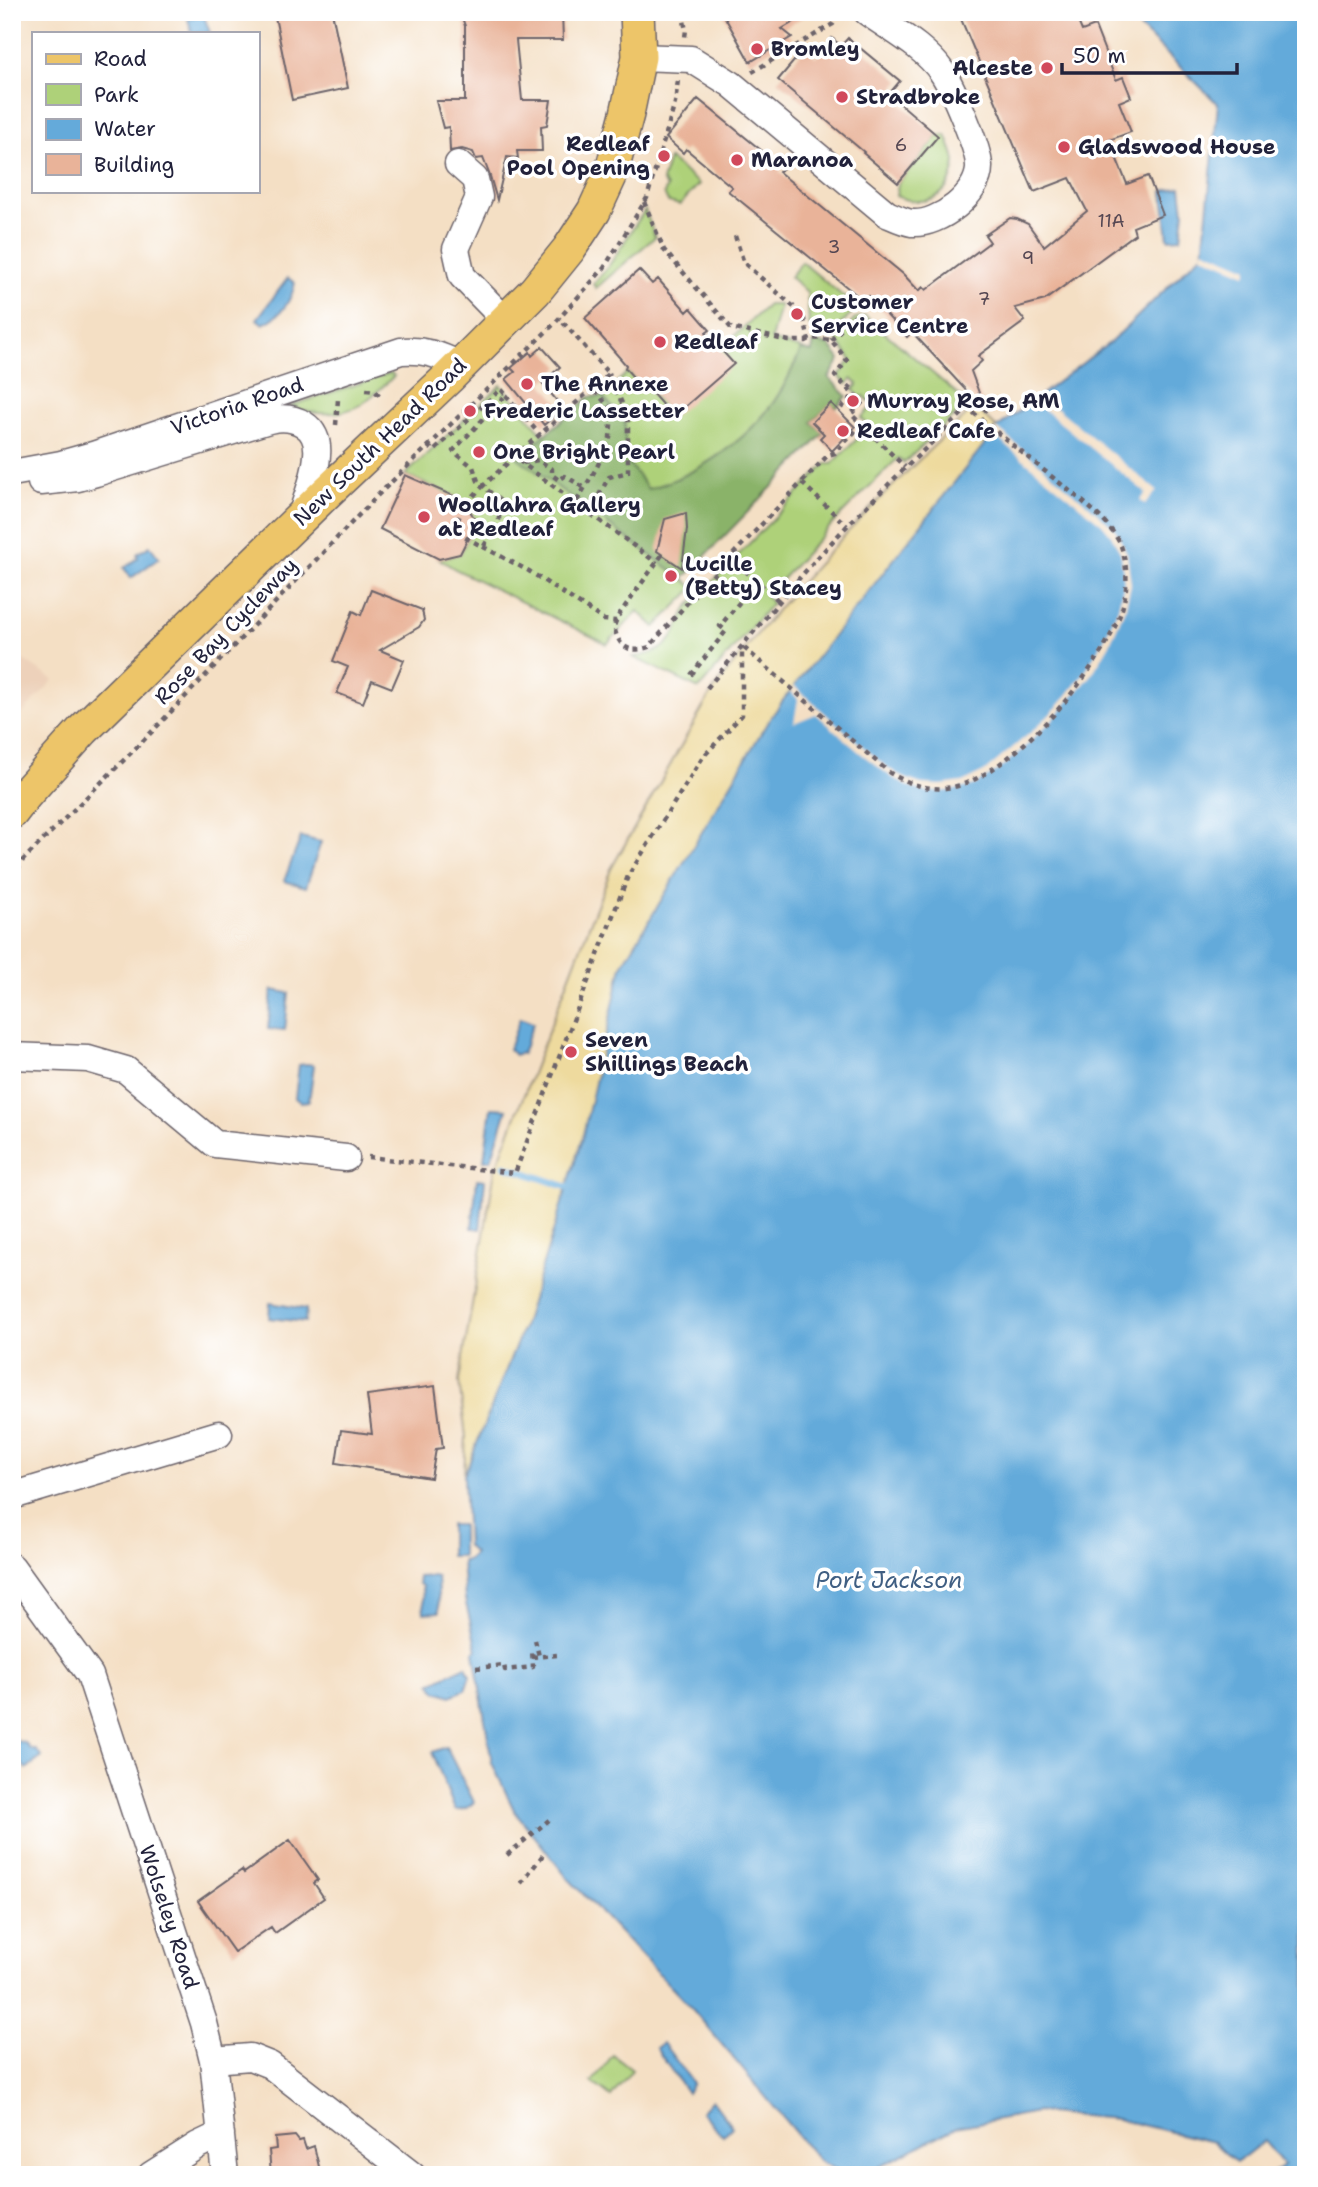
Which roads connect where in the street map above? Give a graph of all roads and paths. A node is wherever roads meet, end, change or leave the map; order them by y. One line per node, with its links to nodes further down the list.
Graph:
1 (637, 12): 6 (main road, New South Head Road)
2 (682, 12): 5 (path)
3 (841, 12): 7 (path)
4 (867, 12): 6 (street)
5 (686, 30)
6 (639, 57): 14 (main road, New South Head Road)
7 (751, 73)
8 (675, 103): 10 (path, Rose Bay Cycleway)
9 (458, 164): 14 (street)
10 (644, 202): 13 (path, Rose Bay Cycleway); 15 (path)
11 (735, 236): 15 (path)
12 (856, 314): 16 (path)
13 (559, 318): 18 (path); 31 (path, Rose Bay Cycleway)
14 (505, 320): 17 (main road, New South Head Road)
15 (809, 340): 16 (path)
16 (831, 340): 21 (path)
17 (460, 365): 35 (street, Victoria Road); 42 (main road, New South Head Road)
18 (609, 374): 20 (path); 40 (path)
19 (854, 382): 21 (path)
20 (593, 388): 30 (path); 39 (path)
21 (848, 388): 24 (path)
22 (357, 392): 26 (path)
23 (506, 395): 30 (path); 31 (path); 38 (path)
24 (854, 395): 27 (path); 28 (path)
25 (347, 396): 29 (path)
26 (380, 397)
27 (841, 408)
28 (862, 425): 34 (path); 36 (path)
29 (335, 430)
30 (540, 435): 32 (path)
31 (428, 446): 55 (path, Rose Bay Cycleway)
32 (514, 457): 33 (path); 38 (path)
33 (522, 463): 39 (path); 41 (path)
34 (905, 467): 43 (path); 51 (path)
35 (12, 473)
36 (802, 483): 43 (path); 46 (path)
37 (12, 484): 42 (street)
38 (483, 486): 44 (path); 44 (path)
39 (586, 488): 41 (path)
40 (599, 495)
41 (581, 507): 47 (path)
42 (300, 519): 54 (main road, New South Head Road)
43 (847, 526): 49 (path)
44 (484, 545): 50 (path)
45 (662, 555): 47 (path)
46 (730, 556): 48 (path); 50 (path)
47 (657, 563): 50 (path)
48 (757, 582): 49 (path); 52 (path)
49 (779, 601): 51 (path)
50 (616, 621)
51 (742, 646): 53 (path); 58 (path)
52 (691, 675)
53 (707, 688)
54 (12, 812)
55 (12, 879)
56 (12, 1056): 57 (street)
57 (346, 1158)
58 (377, 1158)
59 (219, 1434): 60 (street)
60 (12, 1496)
61 (12, 1567): 71 (street, Wolseley Road)
62 (535, 1640): 65 (path)
63 (532, 1649): 65 (path)
64 (558, 1655): 65 (path)
65 (536, 1657): 66 (path)
66 (476, 1668)
67 (549, 1820): 68 (path)
68 (507, 1855)
69 (543, 1856): 70 (path)
70 (521, 1883)
71 (213, 2060): 72 (street, Wolseley Road); 75 (street)
72 (221, 2134): 73 (street); 74 (street, Wolseley Road)
73 (151, 2175)
74 (225, 2175)
75 (412, 2175)

